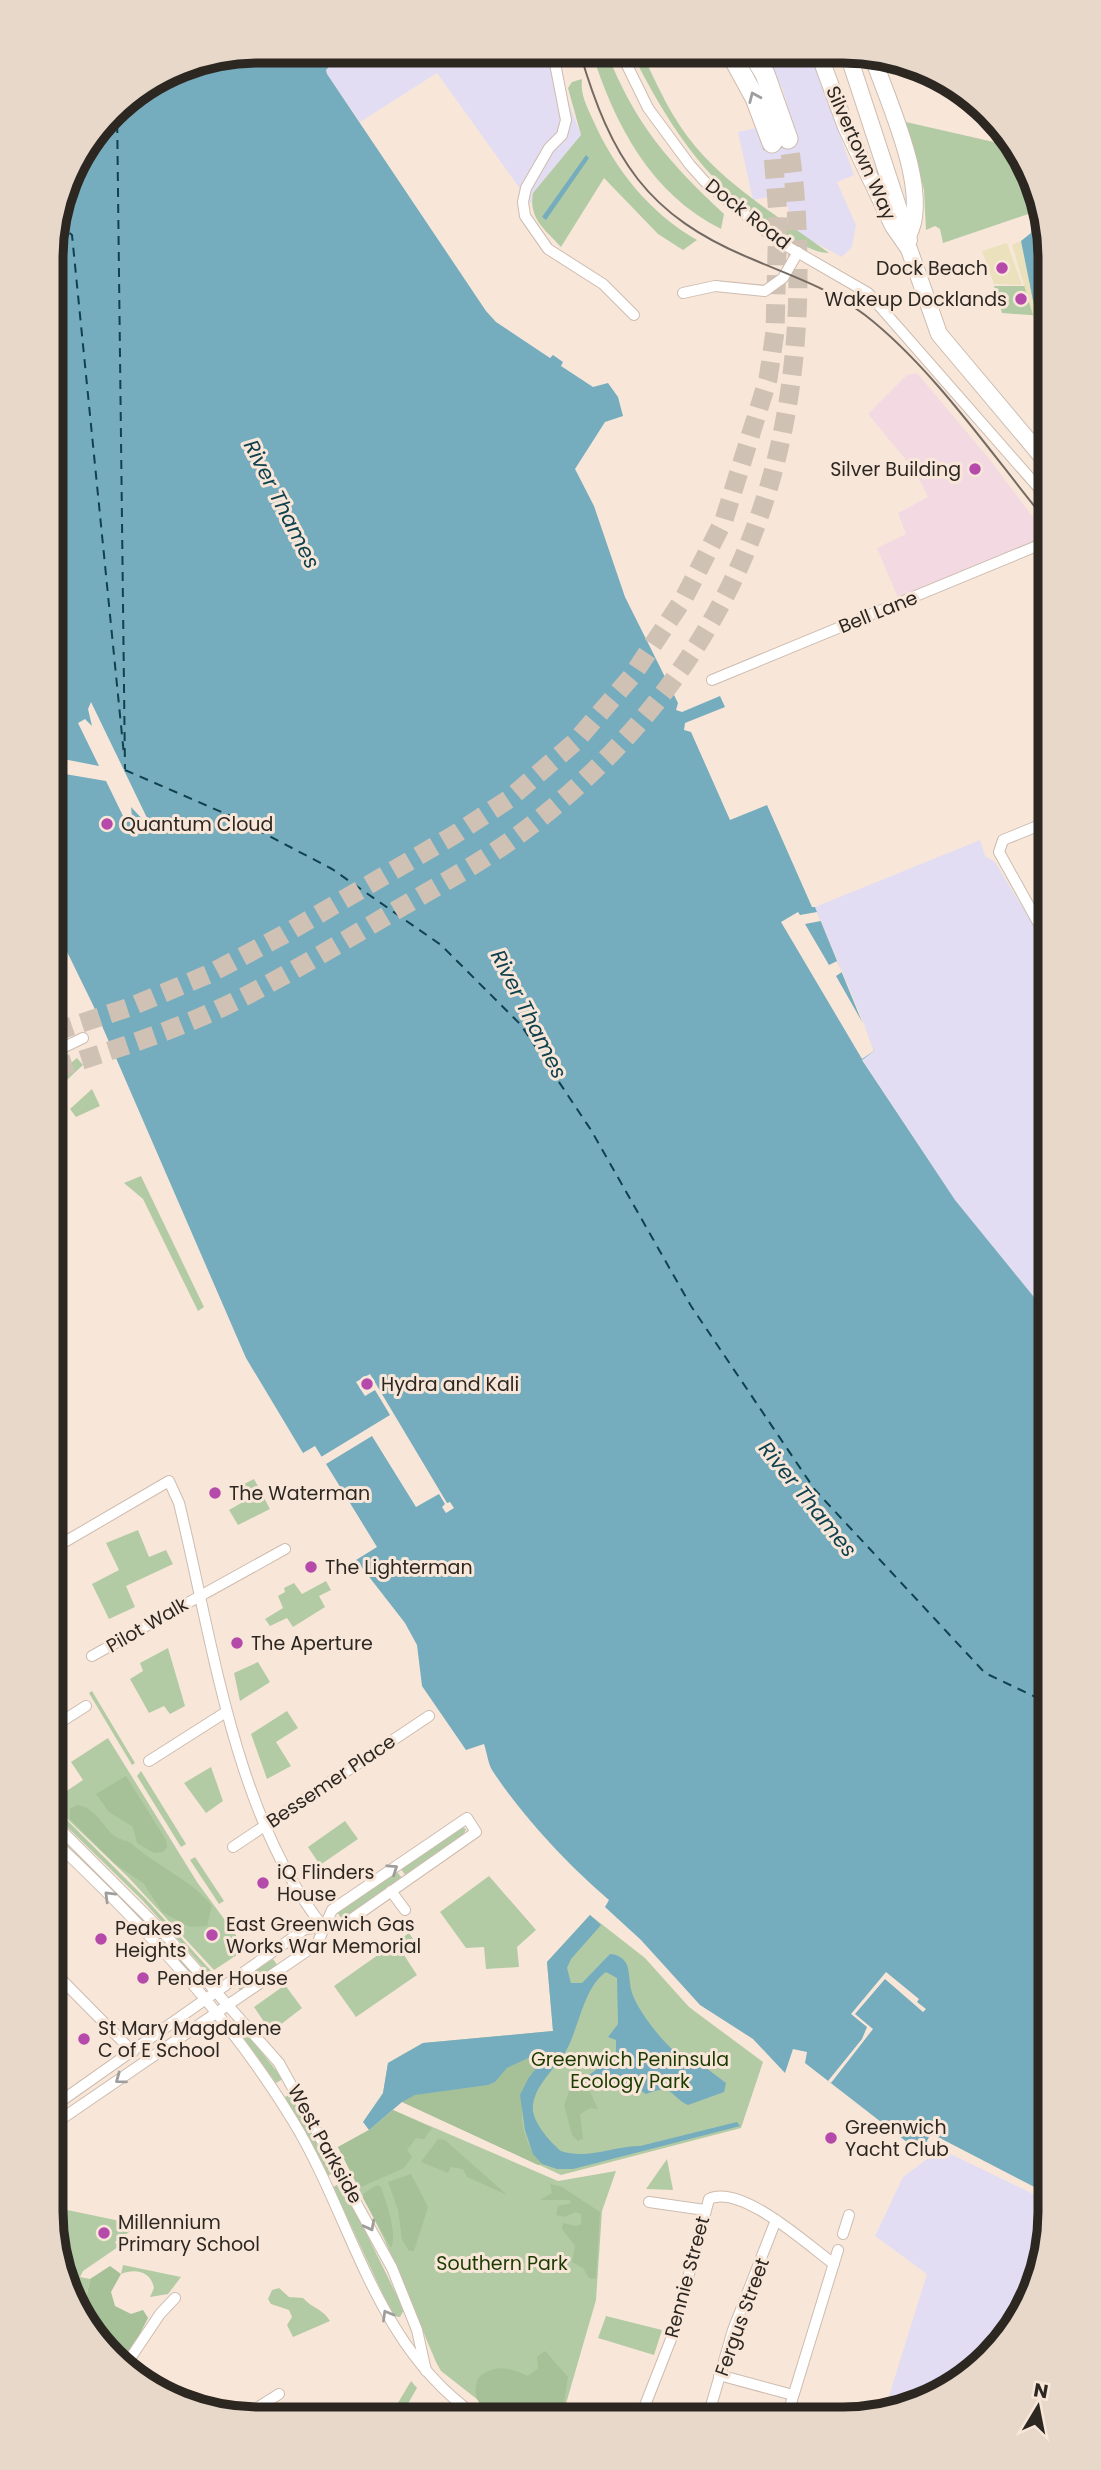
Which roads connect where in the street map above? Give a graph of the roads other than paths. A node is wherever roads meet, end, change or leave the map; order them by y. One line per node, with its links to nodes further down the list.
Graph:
1 (555, 63): 11 (street)
2 (626, 63): 9 (street, Dock Road)
3 (737, 63): 4 (highway, one-way to 3)
4 (758, 63)
5 (822, 63): 8 (main road, Silvertown Way)
6 (851, 64): 8 (main road, Silvertown Way)
7 (876, 66): 8 (main road, Silvertown Way)
8 (907, 236): 12 (main road, Silvertown Way)
9 (798, 253): 10 (street); 13 (street, Dock Road)
10 (682, 293)
11 (634, 315)
12 (1038, 452)
13 (1038, 487)
14 (1038, 545): 15 (street, Bell Lane)
15 (712, 680)
16 (1038, 826): 17 (street)
17 (1038, 922)
18 (83, 1038): 19 (street)
19 (63, 1048)
20 (63, 1542): 22 (street)
21 (285, 1549): 22 (street, Pilot Walk)
22 (201, 1594): 23 (street, Pilot Walk); 25 (street)
23 (92, 1656)
24 (86, 1706): 27 (street)
25 (226, 1712): 28 (street); 29 (street)
26 (429, 1716): 29 (street, Bessemer Place)
27 (63, 1721)
28 (149, 1761)
29 (265, 1825): 31 (street, Bessemer Place); 35 (street)
30 (63, 1831): 37 (street, West Parkside)
31 (233, 1847)
32 (63, 1850): 38 (street, West Parkside, one-way to 32)
33 (391, 1891): 34 (street); 35 (street); 35 (street, one-way to 33)
34 (405, 1910)
35 (324, 1928): 37 (street); 39 (street)
36 (63, 1982): 42 (street)
37 (217, 1991): 38 (street); 39 (street, West Parkside)
38 (205, 2000): 40 (street, West Parkside); 41 (street)
39 (229, 2004): 40 (street); 55 (street, West Parkside, one-way to 55)
40 (216, 2012): 43 (street); 55 (street, West Parkside, one-way to 40)
41 (145, 2043): 42 (street); 43 (street)
42 (133, 2052): 44 (street)
43 (154, 2055): 45 (street, one-way to 45)
44 (63, 2100)
45 (63, 2118)
46 (649, 2202): 47 (street)
47 (705, 2210): 49 (street, Rennie Street); 61 (street, Rennie Street)
48 (849, 2215): 50 (street)
49 (776, 2220): 52 (street, Rennie Street); 56 (street, Fergus Street)
50 (843, 2234)
51 (838, 2250): 52 (street)
52 (834, 2264): 58 (street)
53 (175, 2298): 54 (street)
54 (130, 2359)
55 (426, 2371): 60 (street, West Parkside)
56 (719, 2375): 58 (street); 62 (street, Fergus Street)
57 (279, 2394): 59 (street)
58 (793, 2395): 63 (street)
59 (259, 2407)
60 (466, 2407)
61 (644, 2407)
62 (711, 2407)
63 (790, 2407)

